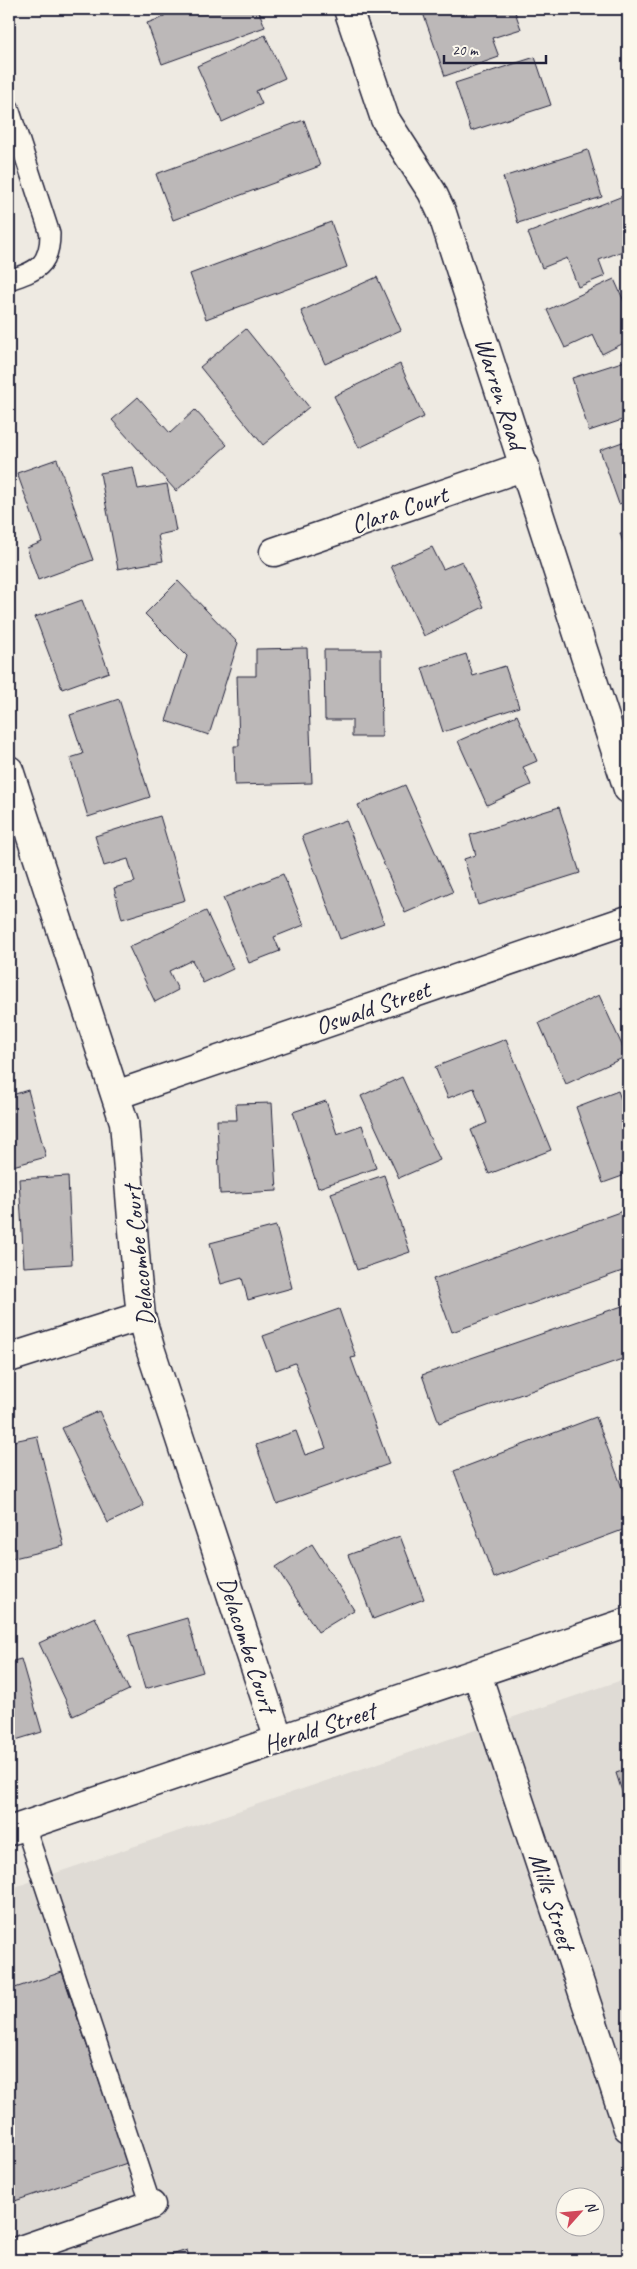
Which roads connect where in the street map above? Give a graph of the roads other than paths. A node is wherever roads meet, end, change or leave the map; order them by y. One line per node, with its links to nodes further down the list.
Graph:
1 (348, 9): 4 (street, Warren Road)
2 (9, 108): 3 (lane)
3 (9, 280)
4 (525, 466): 5 (street, Clara Court); 6 (street, Warren Road)
5 (274, 552)
6 (619, 726): 8 (street, Warren Road)
7 (9, 770): 10 (street, Delacombe Court)
8 (628, 789)
9 (628, 920): 10 (street, Oswald Street)
10 (116, 1095): 11 (street, Delacombe Court)
11 (142, 1316): 12 (street); 15 (street, Delacombe Court)
12 (9, 1358)
13 (628, 1622): 14 (street, Herald Street)
14 (477, 1674): 15 (street, Herald Street); 17 (street, Mills Street)
15 (279, 1740): 16 (street, Herald Street)
16 (17, 1829): 18 (lane)
17 (628, 2128)
18 (150, 2205): 19 (street)
19 (9, 2254)

